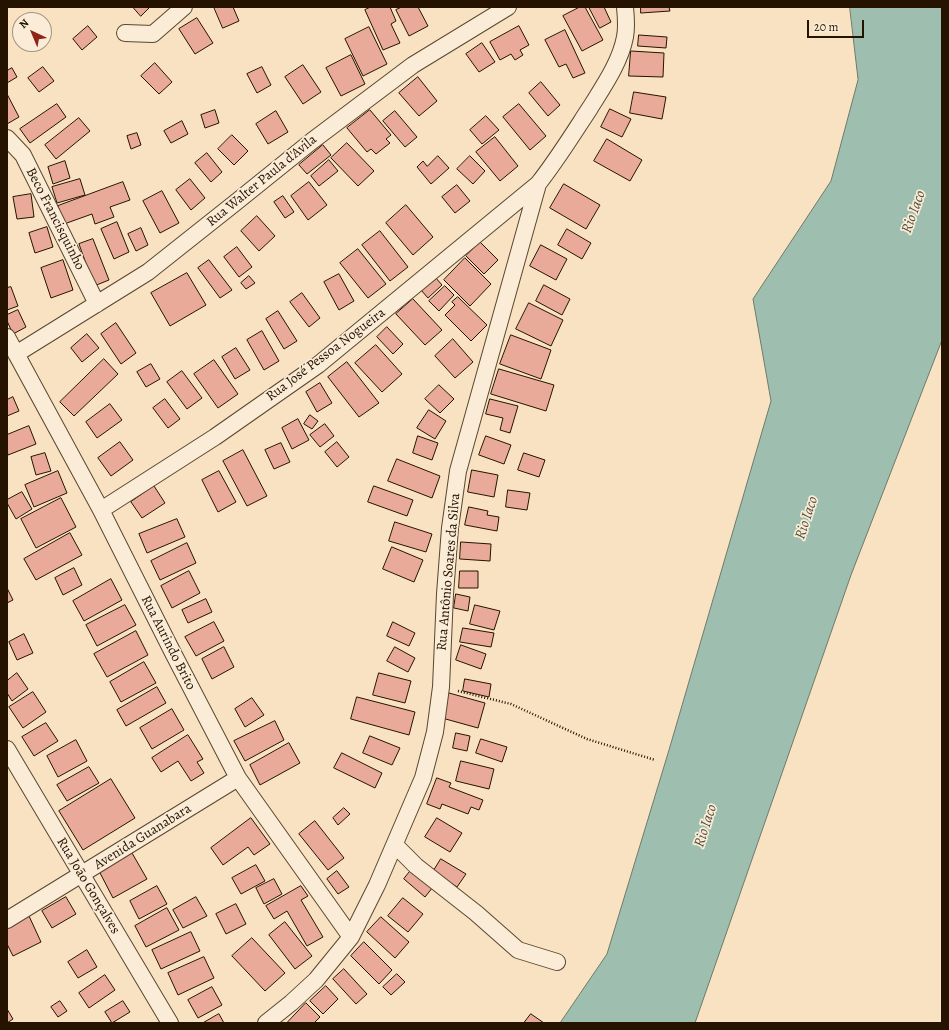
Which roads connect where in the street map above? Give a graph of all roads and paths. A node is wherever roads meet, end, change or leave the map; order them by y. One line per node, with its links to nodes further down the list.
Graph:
1 (184, 7): 4 (street)
2 (508, 7): 7 (street, Rua Walter Paula d'Avila)
3 (625, 7): 6 (street, Rua Antônio Soares da Silva)
4 (125, 33)
5 (7, 138): 7 (street, Beco Francisquinho)
6 (538, 184): 10 (street, Rua José Pessoa Nogueira); 11 (street, Rua Antônio Soares da Silva)
7 (97, 304): 9 (street, Rua Walter Paula d'Avila)
8 (7, 337): 9 (street, Rua Aurindo Brito)
9 (16, 354): 10 (street, Rua Aurindo Brito)
10 (101, 510): 14 (street, Rua Aurindo Brito)
11 (441, 687): 13 (path); 15 (street, Rua Antônio Soares da Silva)
12 (7, 749): 16 (street, Rua João Gonçalves)
13 (655, 760)
14 (238, 778): 16 (street, Avenida Guanabara); 18 (street, Rua Aurindo Brito)
15 (395, 844): 18 (street, Rua Antônio Soares da Silva); 19 (street)
16 (82, 875): 17 (street, Avenida Guanabara); 20 (street, Rua João Gonçalves)
17 (7, 920)
18 (351, 937): 21 (street, Rua Antônio Soares da Silva)
19 (557, 962)
20 (170, 1023)
21 (266, 1023)

